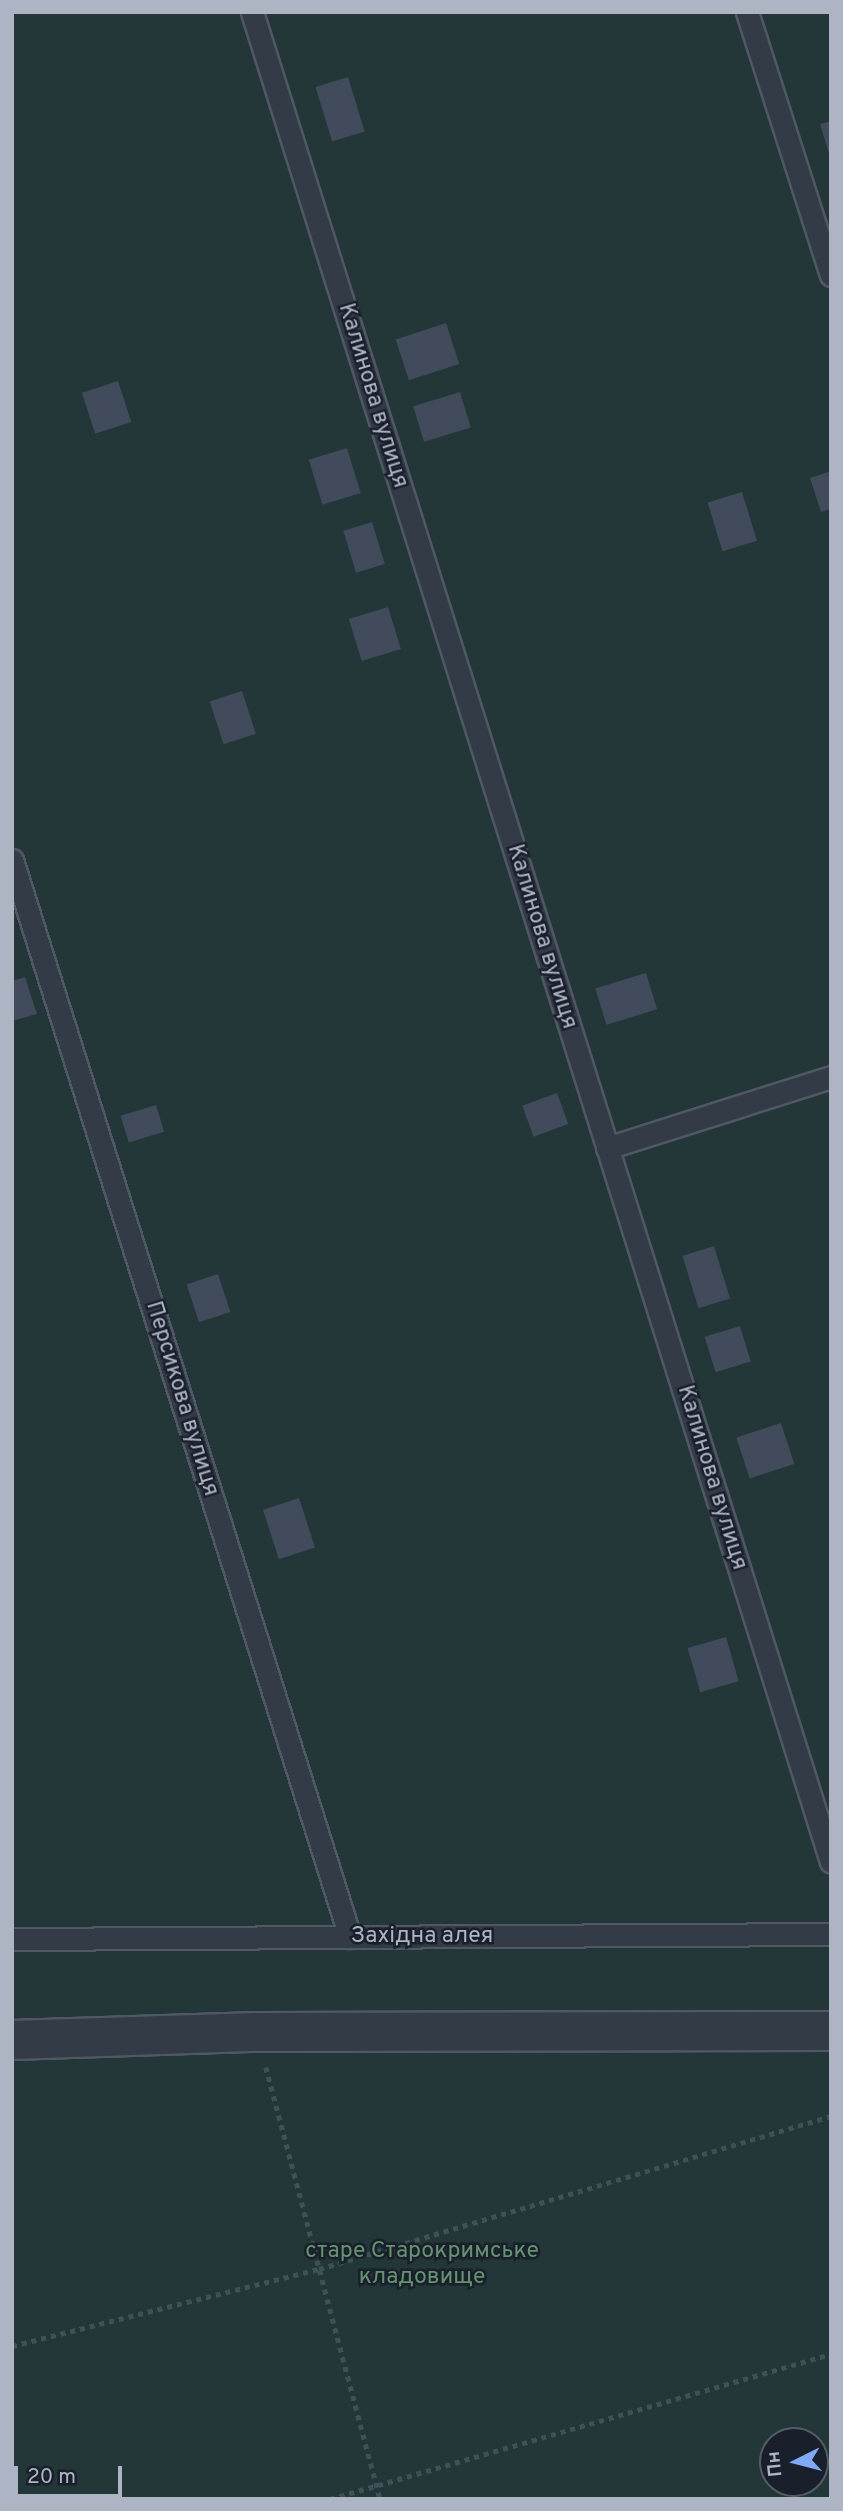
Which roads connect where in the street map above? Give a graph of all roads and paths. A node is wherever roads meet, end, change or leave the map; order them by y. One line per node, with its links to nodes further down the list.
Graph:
1 (252, 12): 6 (lane, Калинова вулиця)
2 (747, 12): 3 (lane)
3 (831, 275)
4 (12, 860): 9 (lane, Персикова вулиця)
5 (831, 1077): 6 (lane)
6 (607, 1148): 7 (lane, Калинова вулиця)
7 (831, 1862)
8 (831, 1934): 9 (lane, Західна алея)
9 (350, 1937): 10 (lane, Західна алея)
10 (12, 1940)
11 (831, 2031): 12 (street)
12 (257, 2032): 13 (street); 15 (path)
13 (12, 2040)
14 (831, 2116): 15 (path)
15 (319, 2269): 16 (path); 18 (path)
16 (12, 2346)
17 (831, 2354): 18 (path)
18 (375, 2485): 19 (path); 20 (path)
19 (330, 2499)
20 (380, 2499)

